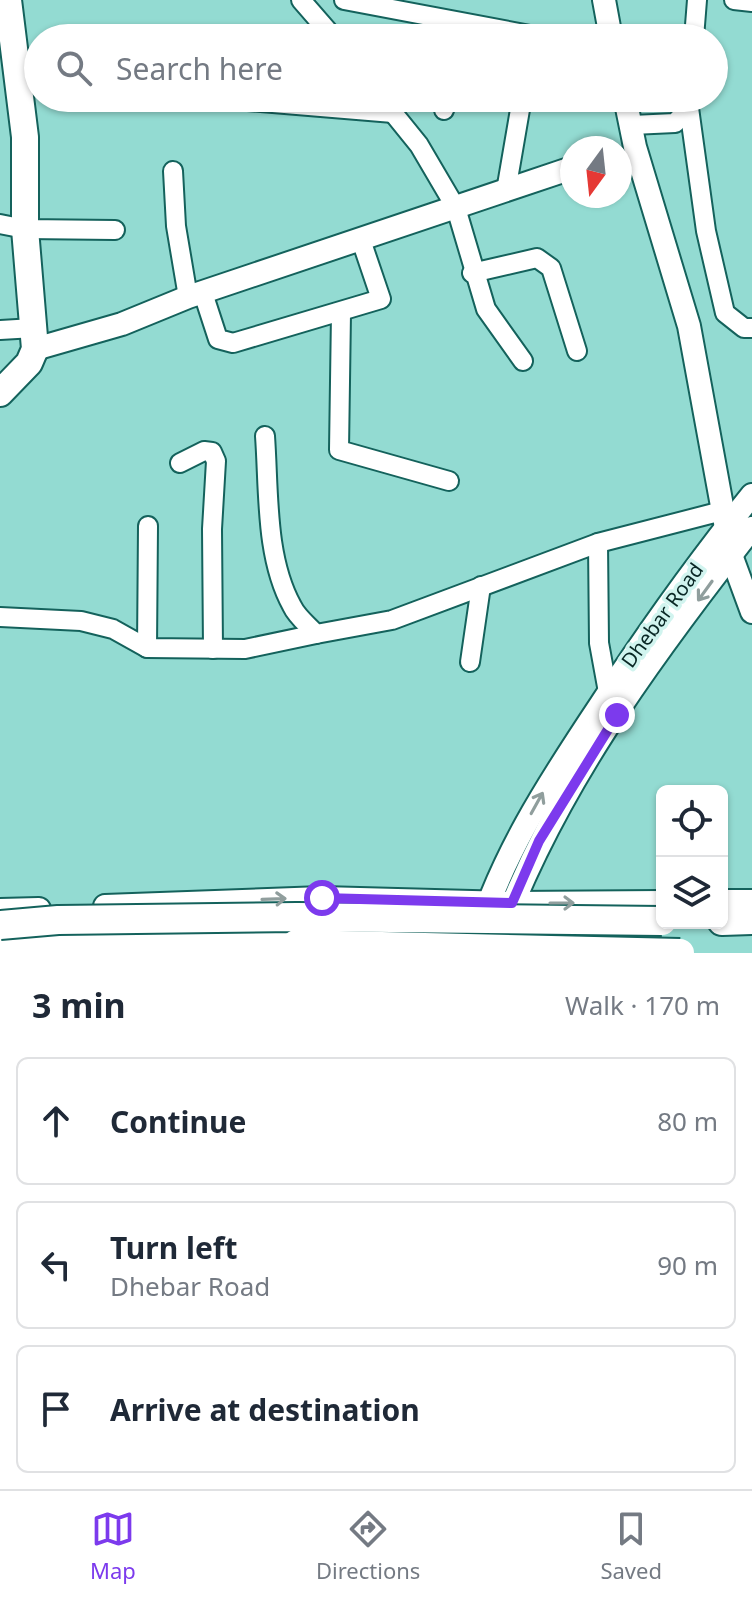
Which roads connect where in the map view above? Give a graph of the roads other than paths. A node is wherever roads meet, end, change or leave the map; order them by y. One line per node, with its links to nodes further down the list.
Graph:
1 (8, 0): 25 (main road)
2 (301, 0): 9 (street)
3 (344, 0): 10 (street)
4 (604, 0): 11 (street)
5 (697, 0): 6 (street); 12 (street)
6 (714, 0)
7 (734, 0): 8 (street)
8 (752, 2)
9 (322, 24)
10 (437, 24)
11 (608, 24)
12 (695, 24)
13 (393, 112): 24 (street)
14 (520, 112): 23 (street)
15 (626, 112): 18 (street)
16 (683, 112): 19 (street)
17 (690, 112): 31 (street)
18 (629, 136)
19 (632, 140)
20 (632, 150): 41 (street)
21 (173, 171): 29 (street)
22 (560, 172): 23 (street)
23 (506, 191): 24 (street)
24 (456, 208): 27 (street); 28 (street)
25 (13, 226): 26 (street); 33 (main road)
26 (115, 230)
27 (361, 240): 29 (street); 30 (street)
28 (472, 273): 34 (street); 35 (street)
29 (196, 295): 30 (street); 33 (street)
30 (341, 313): 39 (street)
31 (752, 328)
32 (0, 330): 33 (street)
33 (35, 338): 36 (main road)
34 (577, 351)
35 (523, 361)
36 (0, 393)
37 (265, 436): 49 (street)
38 (180, 463): 51 (street)
39 (449, 481)
40 (752, 495): 41 (street, Dhebar Road)
41 (724, 519): 44 (street); 45 (street); 53 (street, Dhebar Road)
42 (148, 526): 50 (street)
43 (752, 528): 45 (street, Dhebar Road)
44 (598, 543): 46 (street); 53 (street)
45 (731, 555): 47 (street); 56 (street, Dhebar Road, one-way to 56)
46 (481, 586): 49 (street); 52 (street)
47 (752, 612)
48 (0, 617): 50 (street)
49 (316, 634): 51 (street)
50 (147, 648): 51 (street)
51 (213, 649)
52 (470, 662)
53 (608, 692): 56 (street, Dhebar Road, one-way to 53)
54 (728, 901): 55 (street)
55 (752, 901)
56 (500, 902): 57 (street, one-way to 57); 58 (street, one-way to 56); 64 (street, Dhebar Road); 65 (street, Dhebar Road)
57 (656, 902)
58 (0, 910)
59 (752, 920): 61 (main road)
60 (656, 921): 62 (main road, bridge)
61 (728, 921)
62 (0, 925)
63 (0, 952): 66 (main road, bridge)
64 (472, 953)
65 (494, 953)
66 (680, 953)

